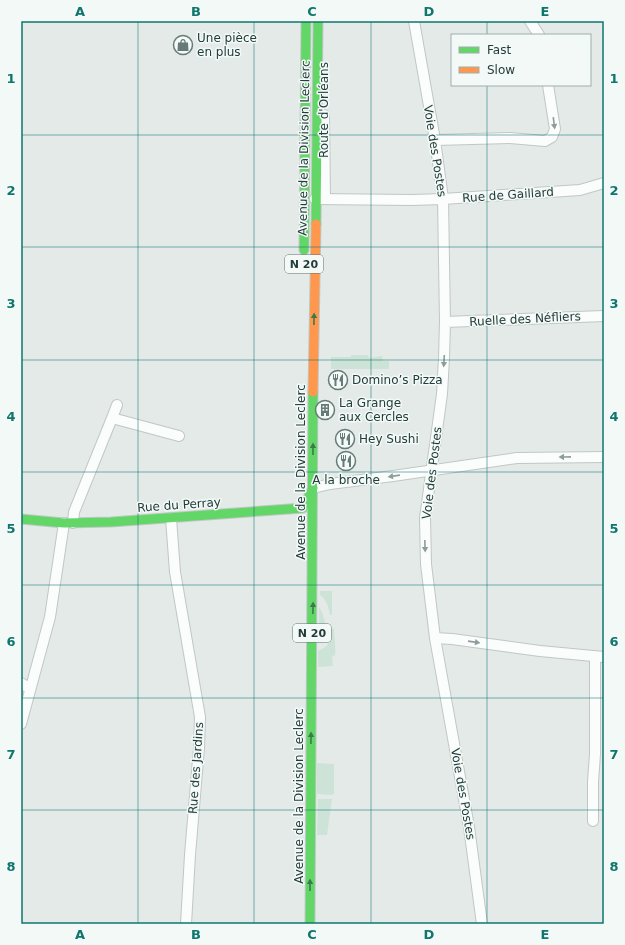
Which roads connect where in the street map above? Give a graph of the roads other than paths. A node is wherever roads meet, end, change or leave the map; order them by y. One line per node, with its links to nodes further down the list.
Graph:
1 (306, 21): 11 (main road, Avenue de la Division Leclerc / N 20)
2 (322, 21): 9 (street, Route d'Orléans)
3 (414, 21): 7 (street, Voie des Postes)
4 (530, 21): 5 (street)
5 (538, 34)
6 (548, 86): 7 (street, one-way to 7)
7 (435, 140): 10 (street, Voie des Postes)
8 (604, 182): 10 (street, Rue de Gaillard)
9 (320, 199): 10 (street, Rue de Gaillard); 19 (main road, Avenue de la Division Leclerc / N 20, one-way to 9)
10 (443, 199): 13 (street, Voie des Postes)
11 (304, 257)
12 (604, 316): 13 (street, Ruelle des Néfliers)
13 (445, 322): 18 (street, Voie des Postes, one-way to 18)
14 (117, 405): 15 (street)
15 (112, 418): 16 (street); 22 (street)
16 (179, 436)
17 (604, 457): 18 (street, one-way to 18)
18 (433, 470): 19 (street, one-way to 19); 24 (street, Voie des Postes, one-way to 24)
19 (308, 488): 20 (main road, Rue du Perray); 32 (main road, Avenue de la Division Leclerc / N 20, one-way to 19)
20 (171, 518): 22 (main road, Rue du Perray); 31 (street, Rue des Jardins)
21 (21, 521): 22 (main road, Rue du Perray)
22 (65, 522): 28 (street)
23 (303, 556): 25 (main road, Avenue de la Division Leclerc / N 20)
24 (435, 638): 26 (street, one-way to 26); 33 (street, Voie des Postes)
25 (302, 643)
26 (600, 656): 30 (street)
27 (21, 684): 28 (street)
28 (30, 689): 29 (street)
29 (21, 724)
30 (593, 821)
31 (186, 924)
32 (310, 924)
33 (482, 924)

